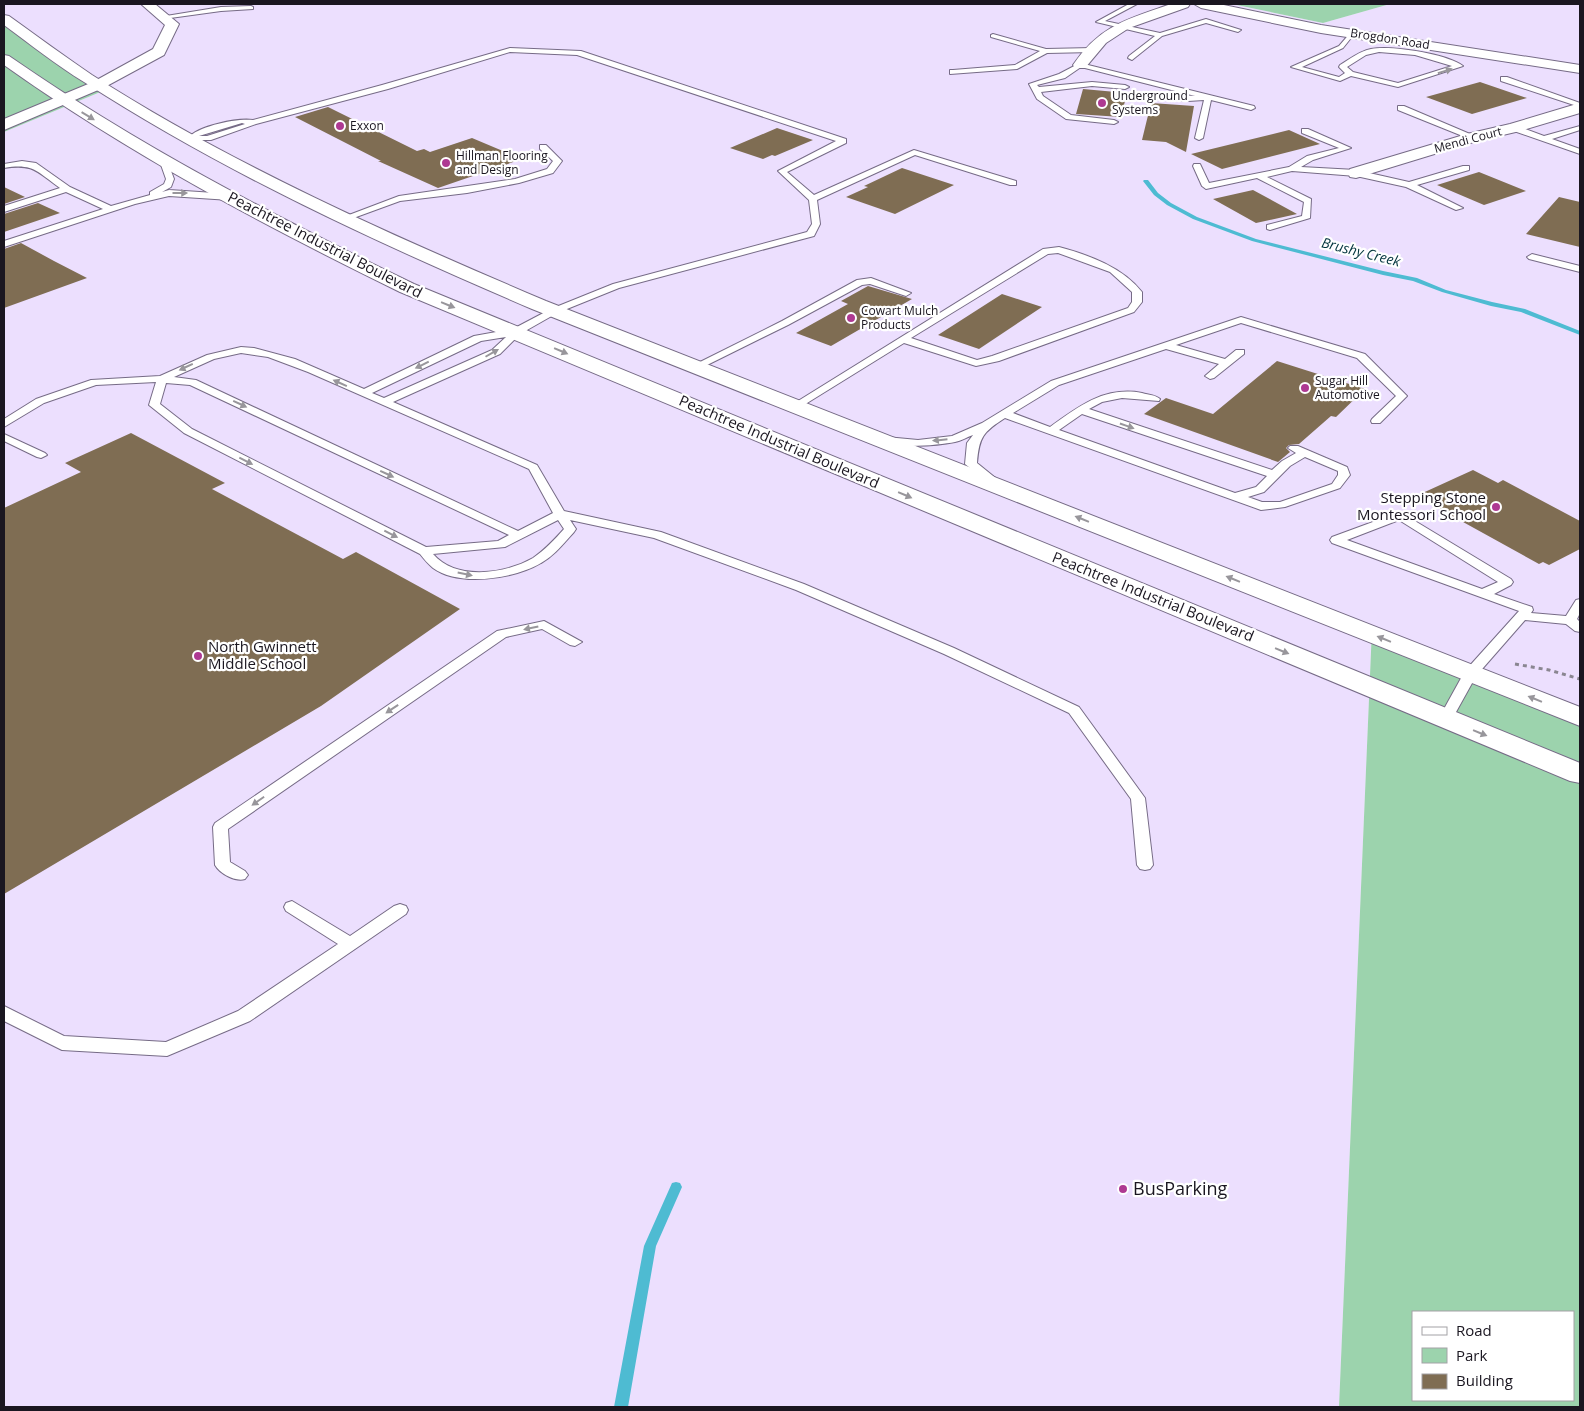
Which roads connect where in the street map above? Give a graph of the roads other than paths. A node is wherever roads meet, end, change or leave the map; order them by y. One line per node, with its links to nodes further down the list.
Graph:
1 (148, 4): 6 (main road)
2 (1134, 4): 8 (lane)
3 (1183, 4): 8 (main road)
4 (1201, 4): 10 (main road, Brogdon Road)
5 (251, 8): 6 (lane)
6 (164, 17): 22 (main road)
7 (4, 19): 22 (main road)
8 (1121, 27): 11 (lane); 13 (main road)
9 (1238, 30): 11 (lane)
10 (1352, 33): 18 (main road, Brogdon Road); 20 (lane)
11 (1160, 35): 15 (lane)
12 (993, 36): 14 (lane)
13 (1093, 50): 14 (lane); 17 (main road)
14 (1046, 51): 19 (lane)
15 (1132, 58)
16 (4, 59): 27 (main road, Peachtree Industrial Boulevard)
17 (1080, 65): 24 (lane); 26 (lane)
18 (1580, 69)
19 (953, 72)
20 (1350, 74): 20 (lane, one-way to 20)
21 (1504, 79): 28 (lane)
22 (98, 85): 27 (main road); 37 (main road)
23 (1124, 87): 24 (lane)
24 (1036, 90): 31 (lane)
25 (1144, 95): 26 (lane)
26 (1208, 97): 29 (lane); 38 (lane)
27 (62, 100): 32 (main road); 42 (main road, Peachtree Industrial Boulevard, one-way to 42)
28 (1580, 106): 33 (main road, Mendi Court)
29 (1251, 108)
30 (1401, 108): 36 (lane)
31 (1114, 122)
32 (4, 125)
33 (1514, 128): 36 (main road, Mendi Court); 39 (lane)
34 (1580, 128): 39 (lane)
35 (1305, 131): 46 (lane)
36 (1474, 137): 47 (main road, Mendi Court)
37 (192, 138): 53 (lane); 58 (main road)
38 (1199, 138)
39 (1544, 139): 41 (lane)
40 (543, 147): 58 (lane)
41 (1580, 152)
42 (164, 162): 52 (main road, Peachtree Industrial Boulevard); 54 (lane)
43 (4, 166): 51 (lane)
44 (1197, 166): 48 (lane)
45 (1466, 168): 50 (lane)
46 (1292, 169): 47 (lane); 48 (lane)
47 (1356, 173): 50 (lane)
48 (1259, 176): 59 (lane)
49 (1013, 183): 53 (lane)
50 (1409, 185): 55 (lane)
51 (67, 189): 56 (lane); 57 (lane)
52 (230, 198): 54 (lane, one-way to 52); 65 (main road, Peachtree Industrial Boulevard, one-way to 65)
53 (813, 199): 64 (lane)
54 (132, 202): 57 (lane)
55 (1459, 208)
56 (4, 209)
57 (110, 209): 60 (lane)
58 (345, 218): 64 (main road)
59 (1270, 227)
60 (4, 244)
61 (1532, 257): 62 (lane)
62 (1580, 269)
63 (906, 293): 70 (lane)
64 (554, 311): 65 (lane); 70 (main road)
65 (516, 332): 73 (lane, one-way to 73); 75 (lane, one-way to 65); 99 (main road, Peachtree Industrial Boulevard, one-way to 99)
66 (903, 339): 66 (lane); 76 (lane)
67 (1164, 345): 69 (lane); 78 (lane); 79 (lane)
68 (1240, 352): 69 (lane)
69 (1224, 362): 71 (lane)
70 (695, 367): 76 (main road)
71 (1210, 376)
72 (162, 379): 73 (lane, one-way to 72); 80 (lane); 90 (lane, one-way to 90); 91 (lane, one-way to 91)
73 (364, 393): 75 (lane)
74 (1155, 399): 77 (lane)
75 (384, 402): 89 (lane)
76 (795, 406): 84 (main road)
77 (1081, 410): 82 (lane); 86 (lane, one-way to 86)
78 (1004, 414): 81 (lane); 82 (lane)
79 (1376, 421)
80 (4, 424)
81 (986, 426): 84 (lane, one-way to 84); 87 (lane)
82 (1051, 431): 88 (lane)
83 (4, 437): 85 (lane)
84 (880, 439): 87 (main road)
85 (41, 456)
86 (1275, 475): 88 (lane); 88 (lane)
87 (1000, 487): 97 (main road, one-way to 87)
88 (1232, 496)
89 (560, 514): 90 (lane); 91 (lane, one-way to 89); 101 (lane)
90 (518, 536): 91 (lane)
91 (424, 551)
92 (1483, 594): 92 (lane); 94 (lane)
93 (1580, 603): 95 (lane)
94 (1522, 616): 95 (lane); 97 (lane)
95 (1575, 624)
96 (575, 642): 102 (lane, one-way to 102)
97 (1470, 674): 98 (main road, one-way to 97); 99 (lane)
98 (1580, 717)
99 (1446, 718): 100 (main road, Peachtree Industrial Boulevard, one-way to 100)
100 (1580, 774)
101 (1145, 865)
102 (240, 875)
103 (292, 907): 105 (lane)
104 (400, 910): 105 (lane)
105 (350, 944): 106 (lane)
106 (4, 1013)

